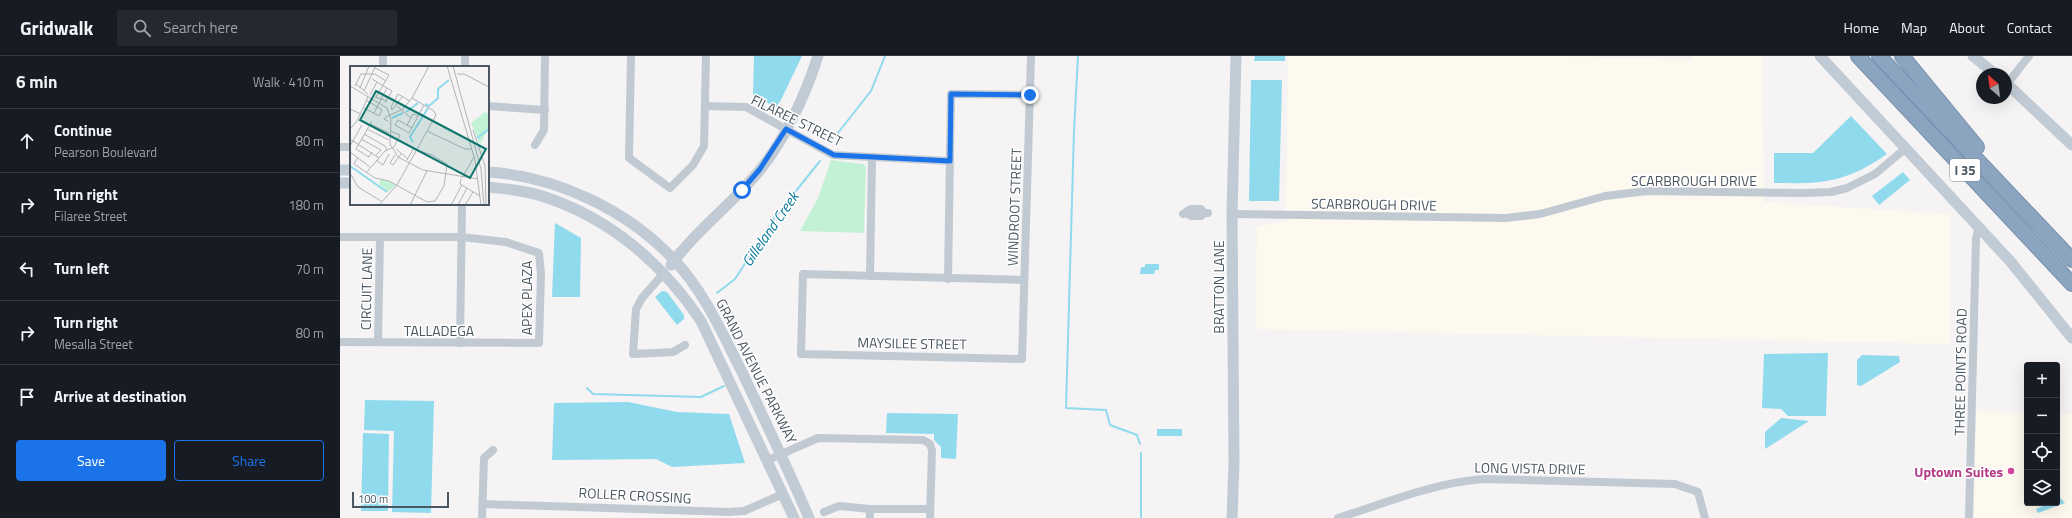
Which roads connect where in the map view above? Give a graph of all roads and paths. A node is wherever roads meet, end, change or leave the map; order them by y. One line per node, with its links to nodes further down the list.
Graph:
1 (545, 56): 19 (street)
2 (631, 56): 18 (street)
3 (706, 56): 18 (street)
4 (818, 56): 20 (street)
5 (1031, 56): 16 (street, WINDROOT STREET)
6 (1236, 56): 32 (street, BRATTON LANE)
7 (1820, 56): 23 (street)
8 (1858, 56): 43 (highway, I 35)
9 (1879, 56): 29 (highway, I 35)
10 (1902, 56): 29 (highway)
11 (1973, 56): 13 (street)
12 (2029, 56): 14 (street)
13 (1988, 68)
14 (2012, 77)
15 (2012, 88): 22 (street)
16 (1030, 95): 25 (street); 42 (street, WINDROOT STREET)
17 (489, 106): 19 (street)
18 (705, 106): 20 (street, FILAREE STREET)
19 (545, 110): 21 (street)
20 (786, 129): 24 (street, FILAREE STREET); 38 (street)
21 (535, 145)
22 (2072, 145)
23 (1906, 148): 32 (street, SCARBROUGH DRIVE); 33 (street)
24 (872, 158): 25 (street, FILAREE STREET); 40 (street)
25 (950, 161): 41 (street)
26 (489, 172): 38 (street, GRAND AVENUE PARKWAY)
27 (489, 187): 39 (street, GRAND AVENUE PARKWAY)
28 (462, 205): 36 (street)
29 (2027, 212): 37 (highway, I 35)
30 (1185, 213): 31 (street)
31 (1206, 213)
32 (1232, 214): 64 (street, BRATTON LANE)
33 (1979, 226): 44 (street); 67 (street, THREE POINTS ROAD)
34 (340, 237): 35 (street)
35 (380, 237): 36 (street); 46 (street, CIRCUIT LANE)
36 (461, 237): 47 (street); 48 (street, APEX PLAZA)
37 (2072, 260)
38 (675, 261): 39 (street); 52 (street, GRAND AVENUE PARKWAY)
39 (664, 273): 49 (street); 53 (street, GRAND AVENUE PARKWAY)
40 (870, 276): 41 (street); 50 (street, MAYSILEE STREET)
41 (948, 279): 42 (street)
42 (1024, 280): 50 (street, WINDROOT STREET)
43 (2072, 284)
44 (2072, 338)
45 (340, 342): 46 (street, TALLADEGA)
46 (378, 342): 47 (street, TALLADEGA)
47 (460, 343): 48 (street, TALLADEGA)
48 (539, 343)
49 (685, 345)
50 (1022, 359)
51 (493, 450): 55 (street)
52 (781, 454): 53 (street); 57 (street); 61 (street, GRAND AVENUE PARKWAY)
53 (768, 460): 54 (street, GRAND AVENUE PARKWAY)
54 (783, 494): 55 (street, ROLLER CROSSING); 60 (street, GRAND AVENUE PARKWAY)
55 (482, 504): 59 (street)
56 (870, 509): 57 (street); 58 (street); 62 (street)
57 (930, 509): 63 (street)
58 (824, 512)
59 (482, 518)
60 (794, 518)
61 (810, 518)
62 (870, 518)
63 (930, 518)
64 (1232, 518)
65 (1338, 518): 66 (street, LONG VISTA DRIVE)
66 (1706, 518)
67 (1969, 518)

